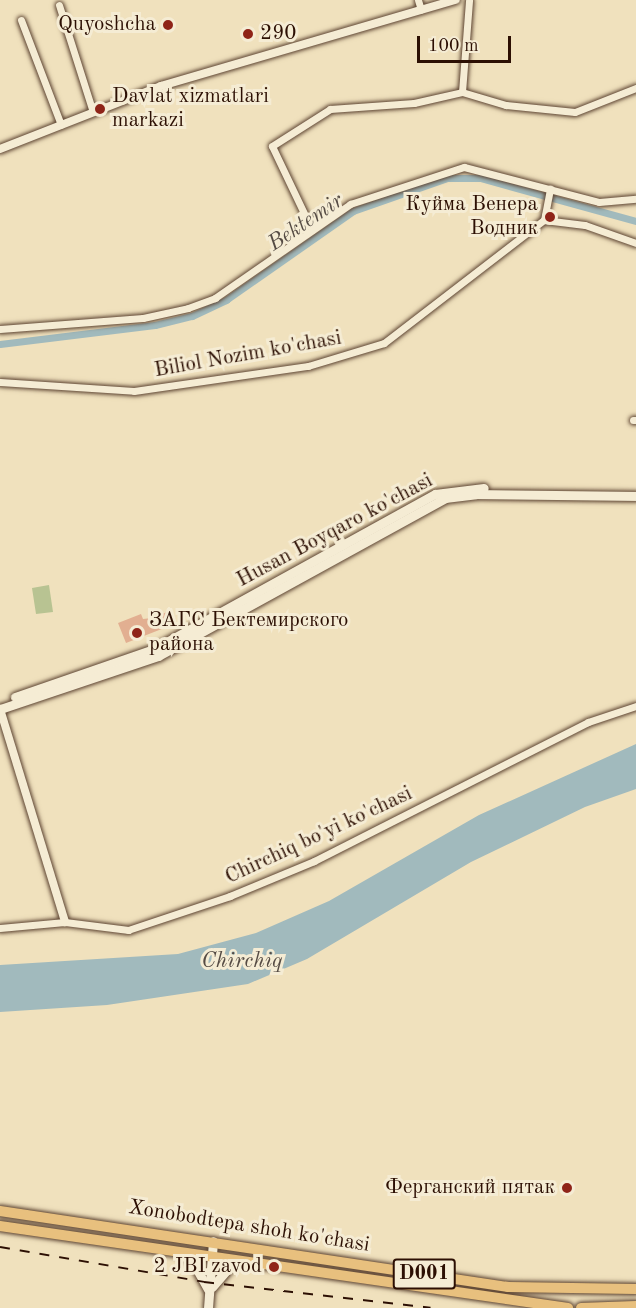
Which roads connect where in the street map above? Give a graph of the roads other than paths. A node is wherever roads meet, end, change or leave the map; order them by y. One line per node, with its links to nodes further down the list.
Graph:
1 (418, 0): 5 (street)
2 (456, 0): 5 (street)
3 (469, 0): 8 (street)
4 (59, 5): 9 (street)
5 (420, 10): 9 (street)
6 (21, 20): 10 (street)
7 (636, 88): 8 (street)
8 (462, 92): 15 (street)
9 (93, 112): 10 (street)
10 (61, 125): 11 (street)
11 (0, 149)
12 (550, 189): 13 (street); 14 (street); 15 (street)
13 (636, 199)
14 (544, 220): 16 (street); 18 (street, Biliol Nozim ko'chasi)
15 (312, 230): 17 (street)
16 (636, 243)
17 (0, 329)
18 (0, 382)
19 (636, 490): 21 (main road, Husan Boyqaro ko'chasi)
20 (636, 496): 21 (main road, Husan Boyqaro ko'chasi)
21 (204, 628): 22 (main road, Husan Boyqaro ko'chasi); 24 (main road, Husan Boyqaro ko'chasi)
22 (0, 703)
23 (636, 706): 25 (street, Chirchiq bo'yi ko'chasi)
24 (0, 709): 25 (street)
25 (65, 922): 26 (street, Chirchiq bo'yi ko'chasi)
26 (0, 928)
27 (0, 1210): 29 (highway, Xonobodtepa shoh ko'chasi / D001)
28 (0, 1226): 30 (highway, Xonobodtepa shoh ko'chasi / D001)
29 (213, 1241): 31 (main road); 34 (highway, Xonobodtepa shoh ko'chasi / D001)
30 (180, 1253): 31 (highway, Xonobodtepa shoh ko'chasi / D001); 35 (main road)
31 (212, 1257): 32 (highway, Xonobodtepa shoh ko'chasi / D001); 35 (main road)
32 (236, 1261): 35 (main road); 36 (highway, Xonobodtepa shoh ko'chasi / D001)
33 (636, 1289): 34 (highway, Xonobodtepa shoh ko'chasi / D001)
34 (549, 1290): 36 (highway)
35 (209, 1291): 38 (main road)
36 (548, 1306): 39 (highway, Xonobodtepa shoh ko'chasi / D001)
37 (636, 1306): 40 (highway)
38 (208, 1308)
39 (568, 1308)
40 (581, 1308)

